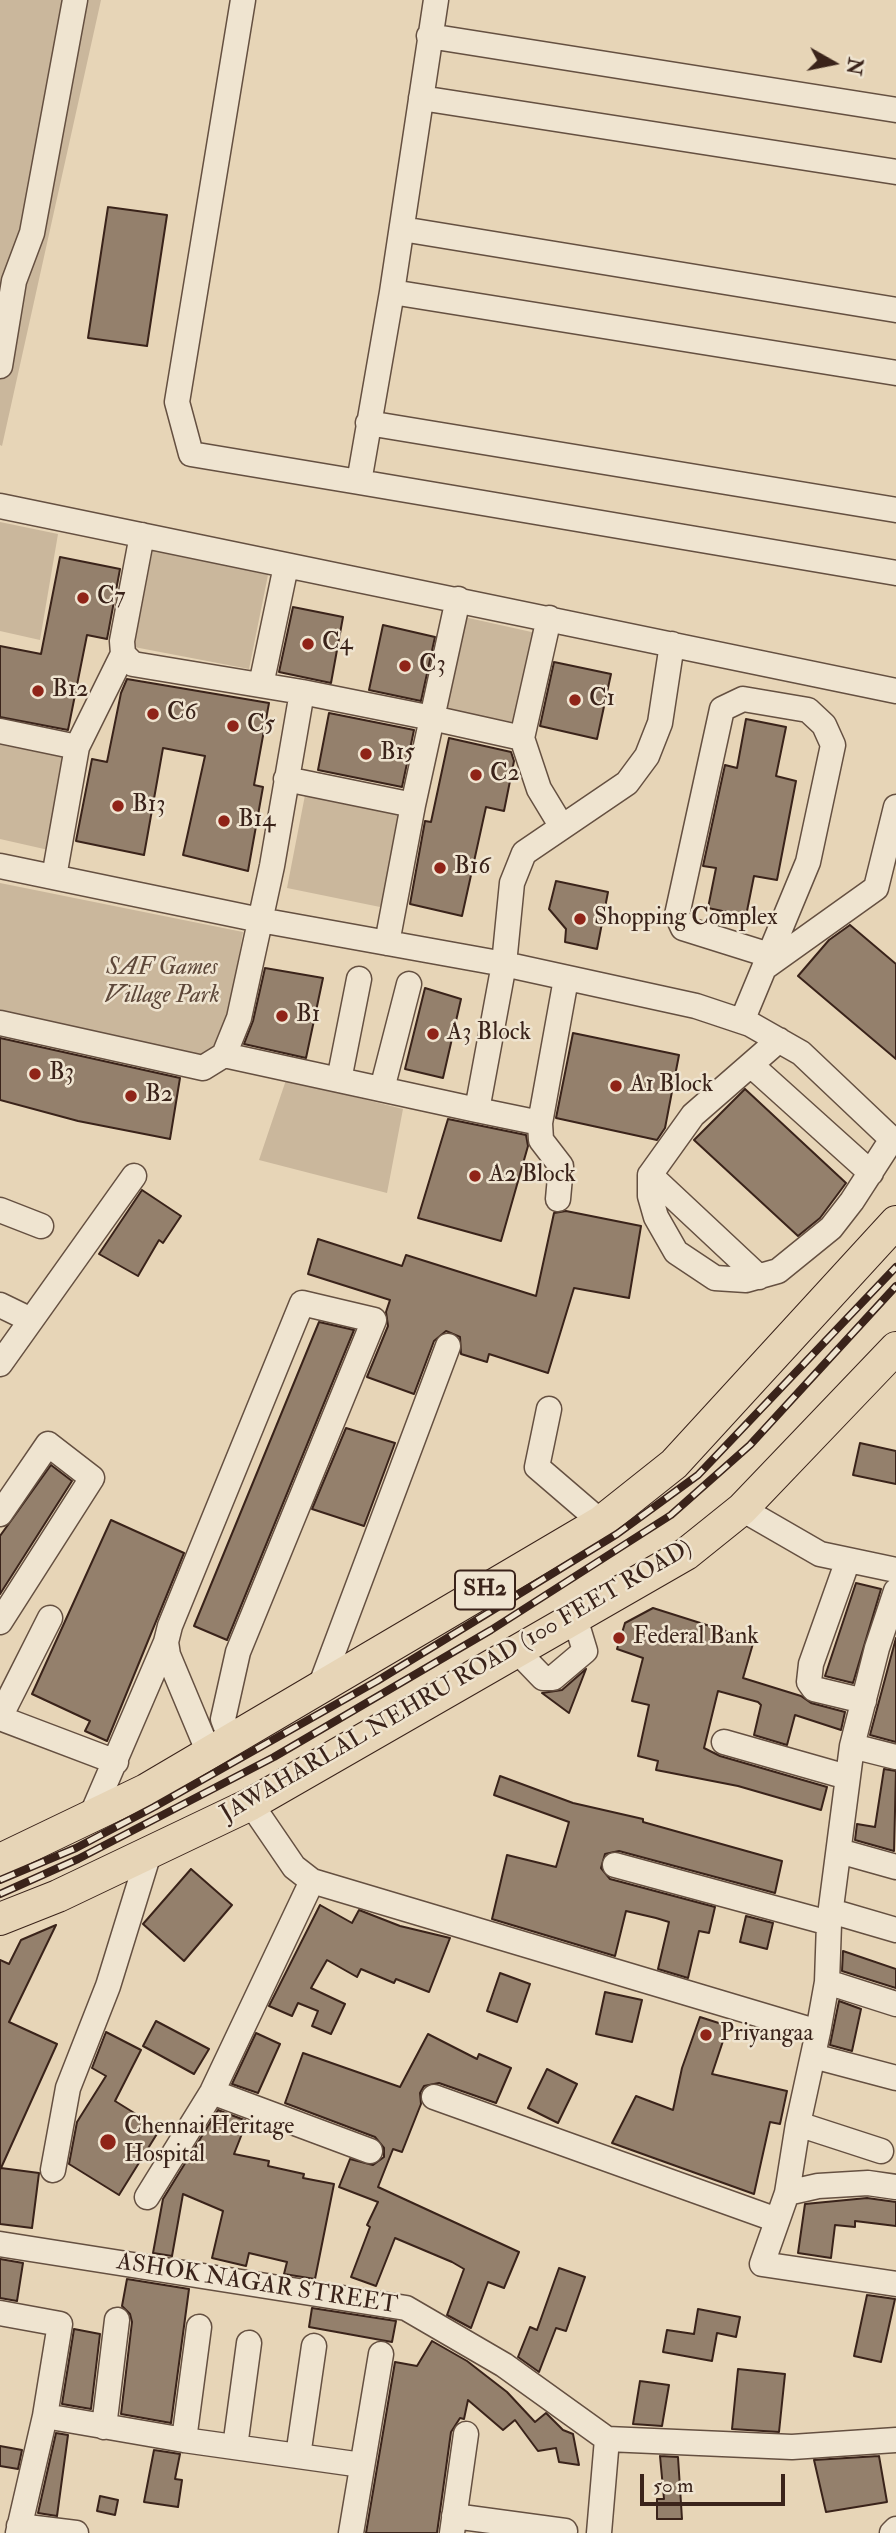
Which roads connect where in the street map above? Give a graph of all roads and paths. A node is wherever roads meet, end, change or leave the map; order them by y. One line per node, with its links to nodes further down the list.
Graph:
1 (75, 0): 11 (street)
2 (243, 0): 14 (street)
3 (436, 0): 4 (street)
4 (429, 36): 5 (street); 6 (street)
5 (421, 98): 7 (street); 8 (street)
6 (896, 110)
7 (896, 172)
8 (402, 229): 9 (street); 10 (street)
9 (392, 292): 12 (street); 13 (street)
10 (896, 310)
11 (0, 366)
12 (896, 373)
13 (368, 423): 14 (street); 16 (street)
14 (359, 482): 19 (street)
15 (0, 506): 17 (street)
16 (896, 510)
17 (142, 535): 18 (street); 23 (street)
18 (286, 565): 20 (street); 24 (street)
19 (896, 573)
20 (458, 599): 21 (street); 27 (street)
21 (549, 618): 22 (street); 29 (street)
22 (672, 644): 25 (street); 34 (street)
23 (123, 654): 24 (street); 30 (street)
24 (261, 685): 26 (street)
25 (896, 691)
26 (302, 692): 27 (street); 31 (street)
27 (432, 718): 29 (street); 32 (street)
28 (0, 731): 30 (street)
29 (522, 738): 34 (street)
30 (77, 747): 36 (street)
31 (286, 779): 32 (street); 37 (street)
32 (413, 805): 38 (street)
33 (896, 807): 39 (street)
34 (562, 827): 40 (street)
35 (0, 866): 36 (street)
36 (54, 877): 37 (street)
37 (260, 920): 38 (street); 47 (street)
38 (387, 943): 40 (street)
39 (766, 961): 39 (street); 44 (street)
40 (504, 964): 42 (street); 51 (street)
41 (359, 979): 49 (street)
42 (566, 979): 44 (street); 52 (street)
43 (409, 984): 50 (street)
44 (741, 1021): 46 (street)
45 (0, 1023): 47 (street)
46 (779, 1041): 48 (street); 53 (street)
47 (224, 1055): 49 (street)
48 (751, 1065): 54 (street); 55 (street)
49 (339, 1080): 50 (street)
50 (382, 1089): 51 (street)
51 (477, 1110): 52 (street)
52 (540, 1123): 57 (street)
53 (894, 1141): 54 (street)
54 (871, 1173): 61 (street)
55 (650, 1175): 61 (street); 61 (street)
56 (134, 1176): 63 (street)
57 (558, 1199)
58 (0, 1210): 60 (street)
59 (896, 1222): 70 (main road, SH2)
60 (41, 1226)
61 (759, 1277)
62 (0, 1305): 63 (street)
63 (32, 1320): 66 (street)
64 (448, 1346): 78 (street)
65 (896, 1348): 68 (main road, JAWAHARLAL NEHRU ROAD (100 FEET ROAD))
66 (0, 1364)
67 (549, 1409): 70 (street)
68 (742, 1509): 71 (street); 87 (main road, JAWAHARLAL NEHRU ROAD (100 FEET ROAD))
69 (0, 1514): 75 (street)
70 (601, 1522): 78 (main road, SH2)
71 (848, 1560): 72 (street); 79 (street)
72 (896, 1570)
73 (896, 1591): 77 (street)
74 (50, 1618): 80 (street)
75 (0, 1622)
76 (166, 1642): 83 (street); 83 (street); 85 (street)
77 (887, 1650): 79 (street)
78 (320, 1687): 83 (main road, SH2)
79 (864, 1702): 82 (street)
80 (0, 1718): 85 (street)
81 (724, 1742): 86 (street)
82 (852, 1746): 84 (street); 86 (street)
83 (220, 1747): 88 (main road, SH2)
84 (896, 1757)
85 (116, 1762): 88 (street)
86 (847, 1777): 90 (street)
87 (251, 1804): 89 (main road, JAWAHARLAL NEHRU ROAD (100 FEET ROAD)); 94 (street)
88 (92, 1814): 91 (main road, SH2)
89 (150, 1850): 96 (main road, JAWAHARLAL NEHRU ROAD (100 FEET ROAD)); 107 (street)
90 (839, 1851): 93 (street); 95 (street)
91 (0, 1860)
92 (615, 1865): 95 (street)
93 (896, 1867)
94 (313, 1881): 100 (street); 102 (street)
95 (830, 1917): 97 (street); 98 (street)
96 (0, 1919)
97 (896, 1930)
98 (827, 1982): 99 (street); 100 (street)
99 (896, 2004)
100 (816, 2044): 101 (street); 104 (street)
101 (896, 2078)
102 (212, 2092): 105 (street); 110 (street)
103 (434, 2097): 111 (street)
104 (798, 2124): 106 (street); 109 (street)
105 (370, 2151)
106 (881, 2151)
107 (53, 2170)
108 (896, 2187): 109 (street)
109 (787, 2193): 111 (street)
110 (147, 2197)
111 (777, 2220): 113 (street)
112 (0, 2244): 123 (street, ASHOK NAGAR STREET)
113 (896, 2284)
114 (0, 2313): 120 (street)
115 (117, 2320): 121 (street)
116 (199, 2327): 124 (street)
117 (250, 2343): 126 (street)
118 (314, 2346): 127 (street)
119 (381, 2354): 128 (street)
120 (45, 2416): 121 (street); 130 (street)
121 (104, 2427): 124 (street)
122 (466, 2434): 129 (street)
123 (607, 2439): 125 (street); 135 (street)
124 (184, 2440): 126 (street)
125 (896, 2440)
126 (235, 2447): 127 (street)
127 (298, 2456): 128 (street)
128 (362, 2465): 134 (street)
129 (453, 2524): 132 (street)
130 (19, 2529): 133 (street)
131 (896, 2529): 136 (street)
132 (571, 2532)
133 (76, 2533)
134 (351, 2533)
135 (599, 2533)
136 (892, 2533)

